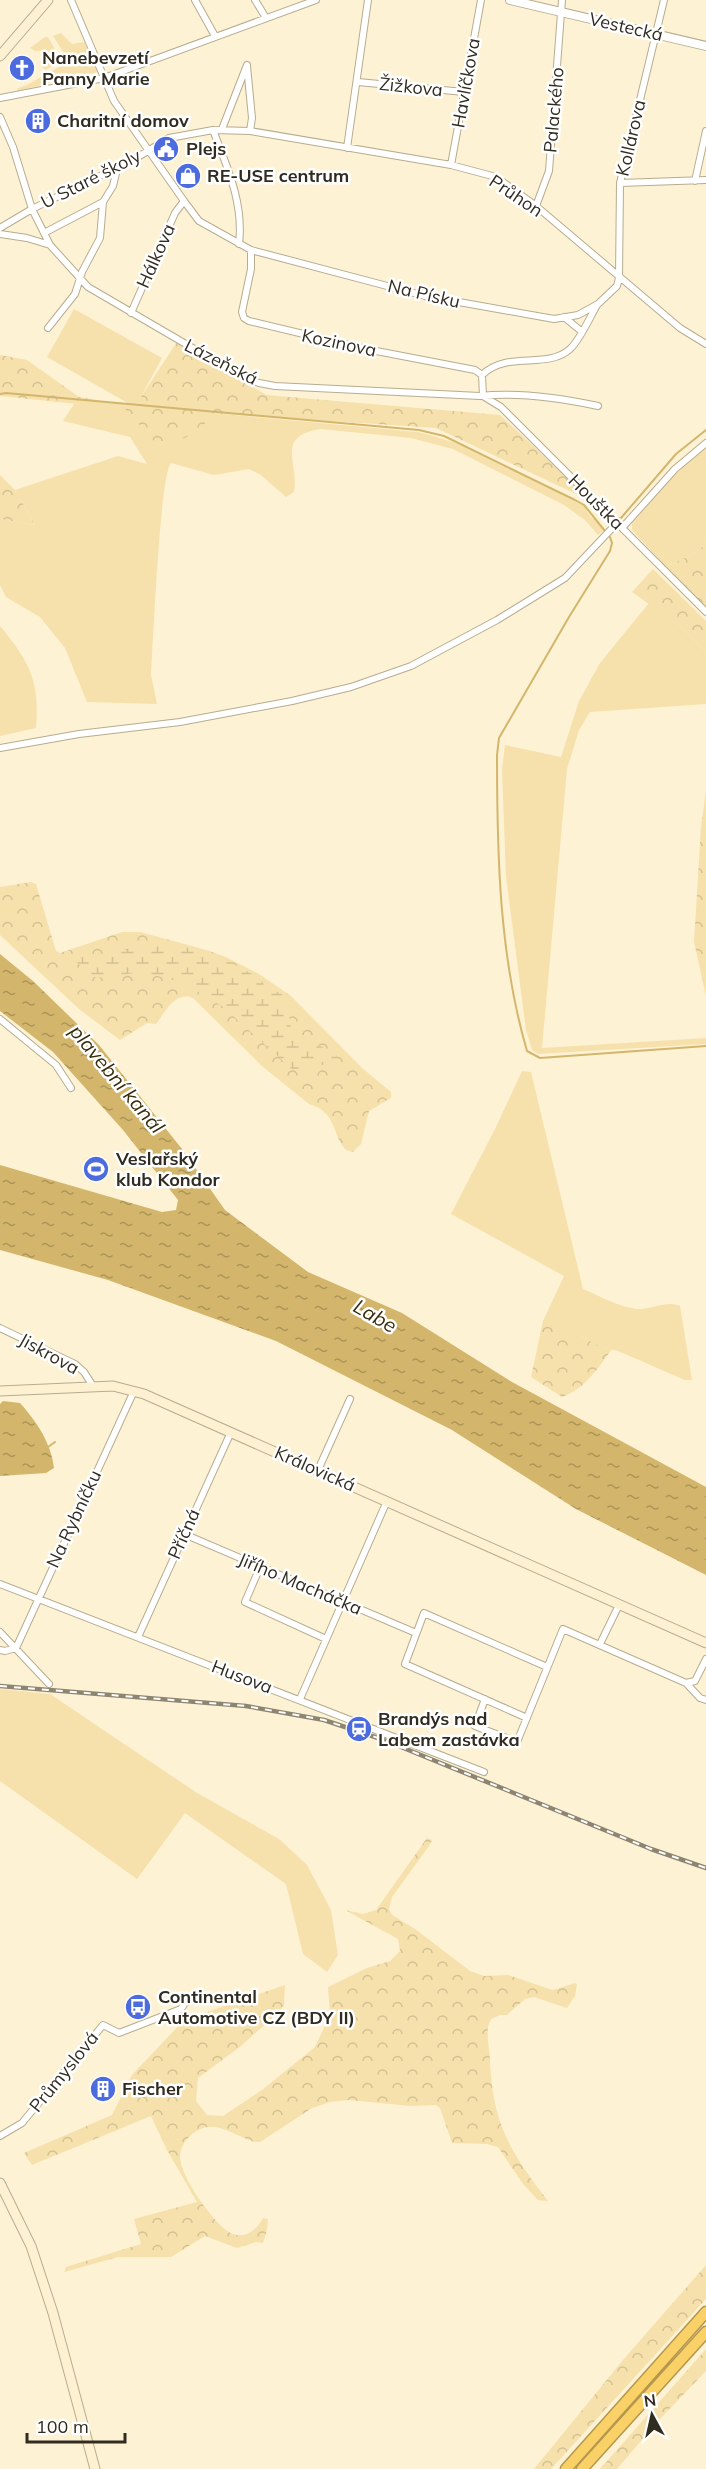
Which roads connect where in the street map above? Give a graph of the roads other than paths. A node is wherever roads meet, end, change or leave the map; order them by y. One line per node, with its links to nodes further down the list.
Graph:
1 (71, 0): 17 (street, Na Písku)
2 (195, 0): 14 (street)
3 (255, 0): 12 (street)
4 (316, 0): 12 (street)
5 (368, 0): 18 (street)
6 (481, 0): 19 (street, Havlíčkova)
7 (510, 0): 11 (street, Vestecká)
8 (562, 0): 11 (street, Palackého)
9 (664, 0): 13 (street, Kollárova)
10 (45, 1): 16 (main road)
11 (563, 12): 13 (street, Vestecká); 35 (street, Palackého)
12 (266, 18): 14 (street)
13 (655, 34): 15 (street, Vestecká); 32 (street, Kollárova)
14 (215, 36): 17 (street)
15 (706, 46)
16 (0, 56)
17 (104, 78): 20 (street); 27 (street, Na Písku)
18 (358, 82): 19 (street, Žižkova); 26 (street)
19 (464, 92): 28 (street, Havlíčkova)
20 (0, 98)
21 (0, 117): 36 (street, Lázeňská)
22 (222, 129): 23 (street, Průhon); 24 (street, Průhon); 24 (street)
23 (213, 130): 27 (street, U Staré školy); 40 (street)
24 (250, 131): 26 (street, Průhon)
25 (706, 131): 31 (street)
26 (347, 148): 28 (street, Průhon)
27 (149, 149): 29 (street, U Staré školy); 33 (street, Na Písku)
28 (451, 165): 35 (street, Průhon)
29 (117, 169): 34 (street); 36 (street, U Staré školy)
30 (706, 180): 31 (street)
31 (695, 181): 32 (street)
32 (620, 183): 43 (street, Kollárova)
33 (184, 201): 40 (street, Na Písku); 46 (street, Hálkova)
34 (103, 202): 38 (street); 44 (street)
35 (536, 206): 43 (street, Průhon)
36 (32, 209): 37 (street, U Staré školy); 38 (street, Lázeňská)
37 (0, 228)
38 (44, 233): 41 (street, Lázeňská)
39 (0, 234): 41 (street)
40 (239, 244): 42 (street, Na Písku)
41 (50, 245): 44 (street, Lázeňská)
42 (250, 250): 47 (street, Na Písku); 51 (street, Kozinova)
43 (619, 278): 45 (street, Na Písku); 50 (street, Průhon)
44 (81, 280): 46 (street, Lázeňská); 48 (street)
45 (598, 304): 47 (street, Na Písku); 49 (street, Na Písku)
46 (131, 313): 52 (street, Lázeňská)
47 (564, 317): 49 (street)
48 (48, 328)
49 (581, 331): 51 (street, Na Písku)
50 (706, 344)
51 (482, 375): 52 (street)
52 (483, 396): 53 (street, Lázeňská); 55 (street, Houštka)
53 (598, 406)
54 (706, 443): 55 (street)
55 (620, 526): 56 (street, Houštka); 57 (street)
56 (706, 612)
57 (0, 748)
58 (0, 1019): 59 (street)
59 (71, 1088)
60 (0, 1328): 61 (street, Jiskrova)
61 (93, 1386): 62 (main road, Královická); 63 (main road, Královická)
62 (0, 1391)
63 (134, 1391): 65 (main road, Královická); 71 (street, Na Rybníčku)
64 (350, 1399): 66 (street)
65 (231, 1432): 66 (main road, Královická); 68 (street, Příčná)
66 (318, 1470): 67 (main road, Královická)
67 (387, 1501): 72 (street); 73 (main road, Královická)
68 (184, 1534): 69 (street, Jiřího Macháčka); 76 (street, Příčná)
69 (260, 1567): 72 (street, Jiřího Macháčka); 77 (street)
70 (0, 1584): 71 (street, Husova)
71 (38, 1598): 76 (street, Husova); 80 (street, Na Rybníčku)
72 (341, 1603): 75 (street, Jiřího Macháčka); 77 (street)
73 (619, 1605): 78 (main road, Královická); 79 (street)
74 (0, 1632): 80 (street)
75 (416, 1633): 83 (street); 87 (street)
76 (138, 1637): 86 (street, Husova)
77 (326, 1639): 86 (street)
78 (706, 1643)
79 (600, 1644): 83 (street); 84 (street)
80 (16, 1648): 81 (street); 85 (street)
81 (0, 1650)
82 (706, 1659): 84 (street)
83 (547, 1667): 89 (street)
84 (686, 1683): 88 (street)
85 (49, 1684)
86 (300, 1699): 90 (street, Husova)
87 (485, 1699): 89 (street); 89 (street)
88 (706, 1700)
89 (527, 1718)
90 (484, 1772)
91 (194, 1999): 92 (street, Průmyslová)
92 (1, 2138)
93 (0, 2182): 96 (main road)
94 (706, 2312): 97 (highway)
95 (706, 2332): 98 (highway)
96 (95, 2469)
97 (566, 2469)
98 (582, 2469)

